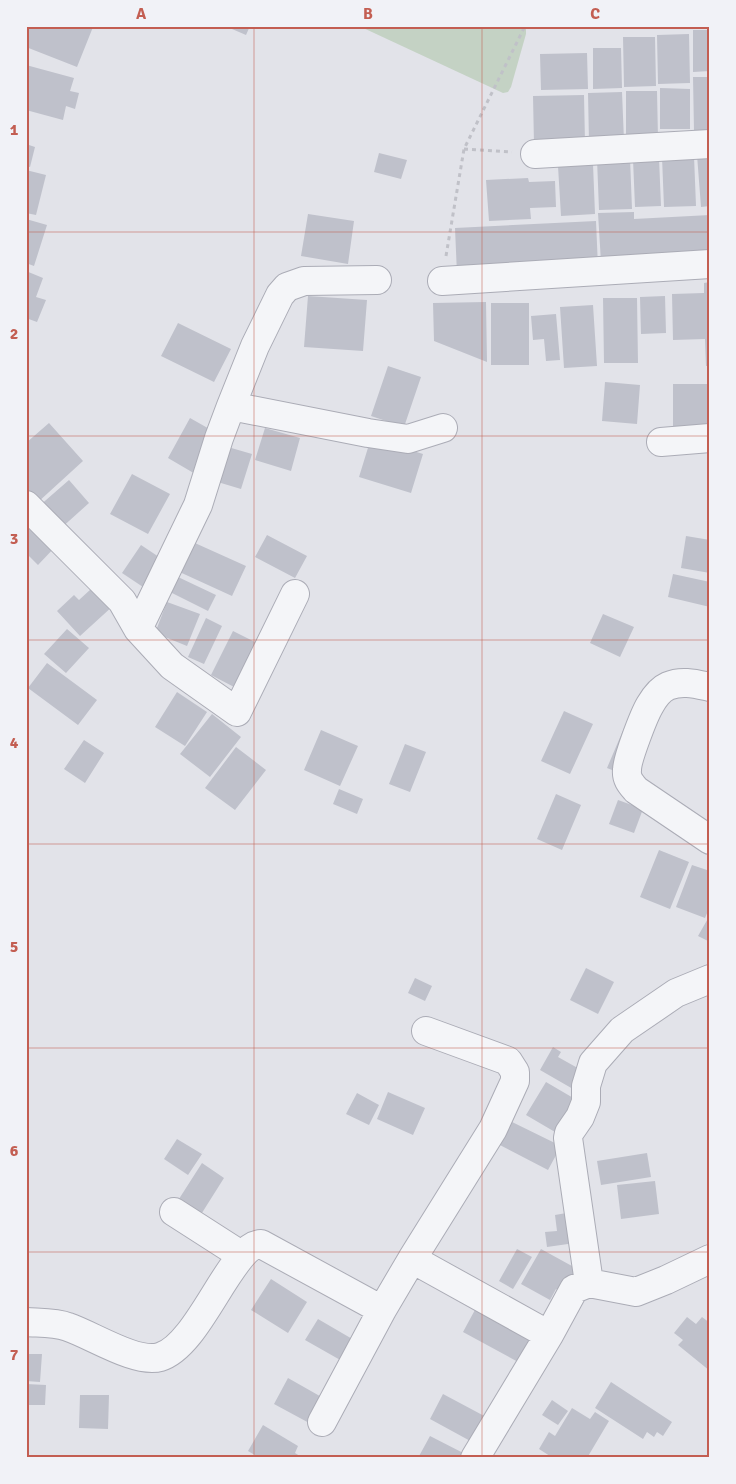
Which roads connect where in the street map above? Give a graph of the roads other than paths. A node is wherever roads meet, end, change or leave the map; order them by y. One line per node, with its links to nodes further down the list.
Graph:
1 (710, 144): 2 (street)
2 (535, 154)
3 (710, 264): 5 (street)
4 (376, 280): 6 (street)
5 (442, 282)
6 (231, 406): 7 (street); 12 (street)
7 (443, 428)
8 (710, 438): 9 (street)
9 (661, 442)
10 (26, 505): 12 (street)
11 (295, 594): 12 (street)
12 (138, 628)
13 (710, 687): 14 (street)
14 (710, 840)
15 (710, 979): 21 (street)
16 (426, 1030): 19 (street)
17 (174, 1212): 18 (street)
18 (241, 1255): 22 (street); 23 (street)
19 (412, 1259): 22 (street); 24 (street)
20 (710, 1259): 21 (street)
21 (589, 1283): 24 (street)
22 (382, 1310): 25 (street)
23 (26, 1322)
24 (549, 1335): 26 (street)
25 (322, 1422)
26 (475, 1458)

